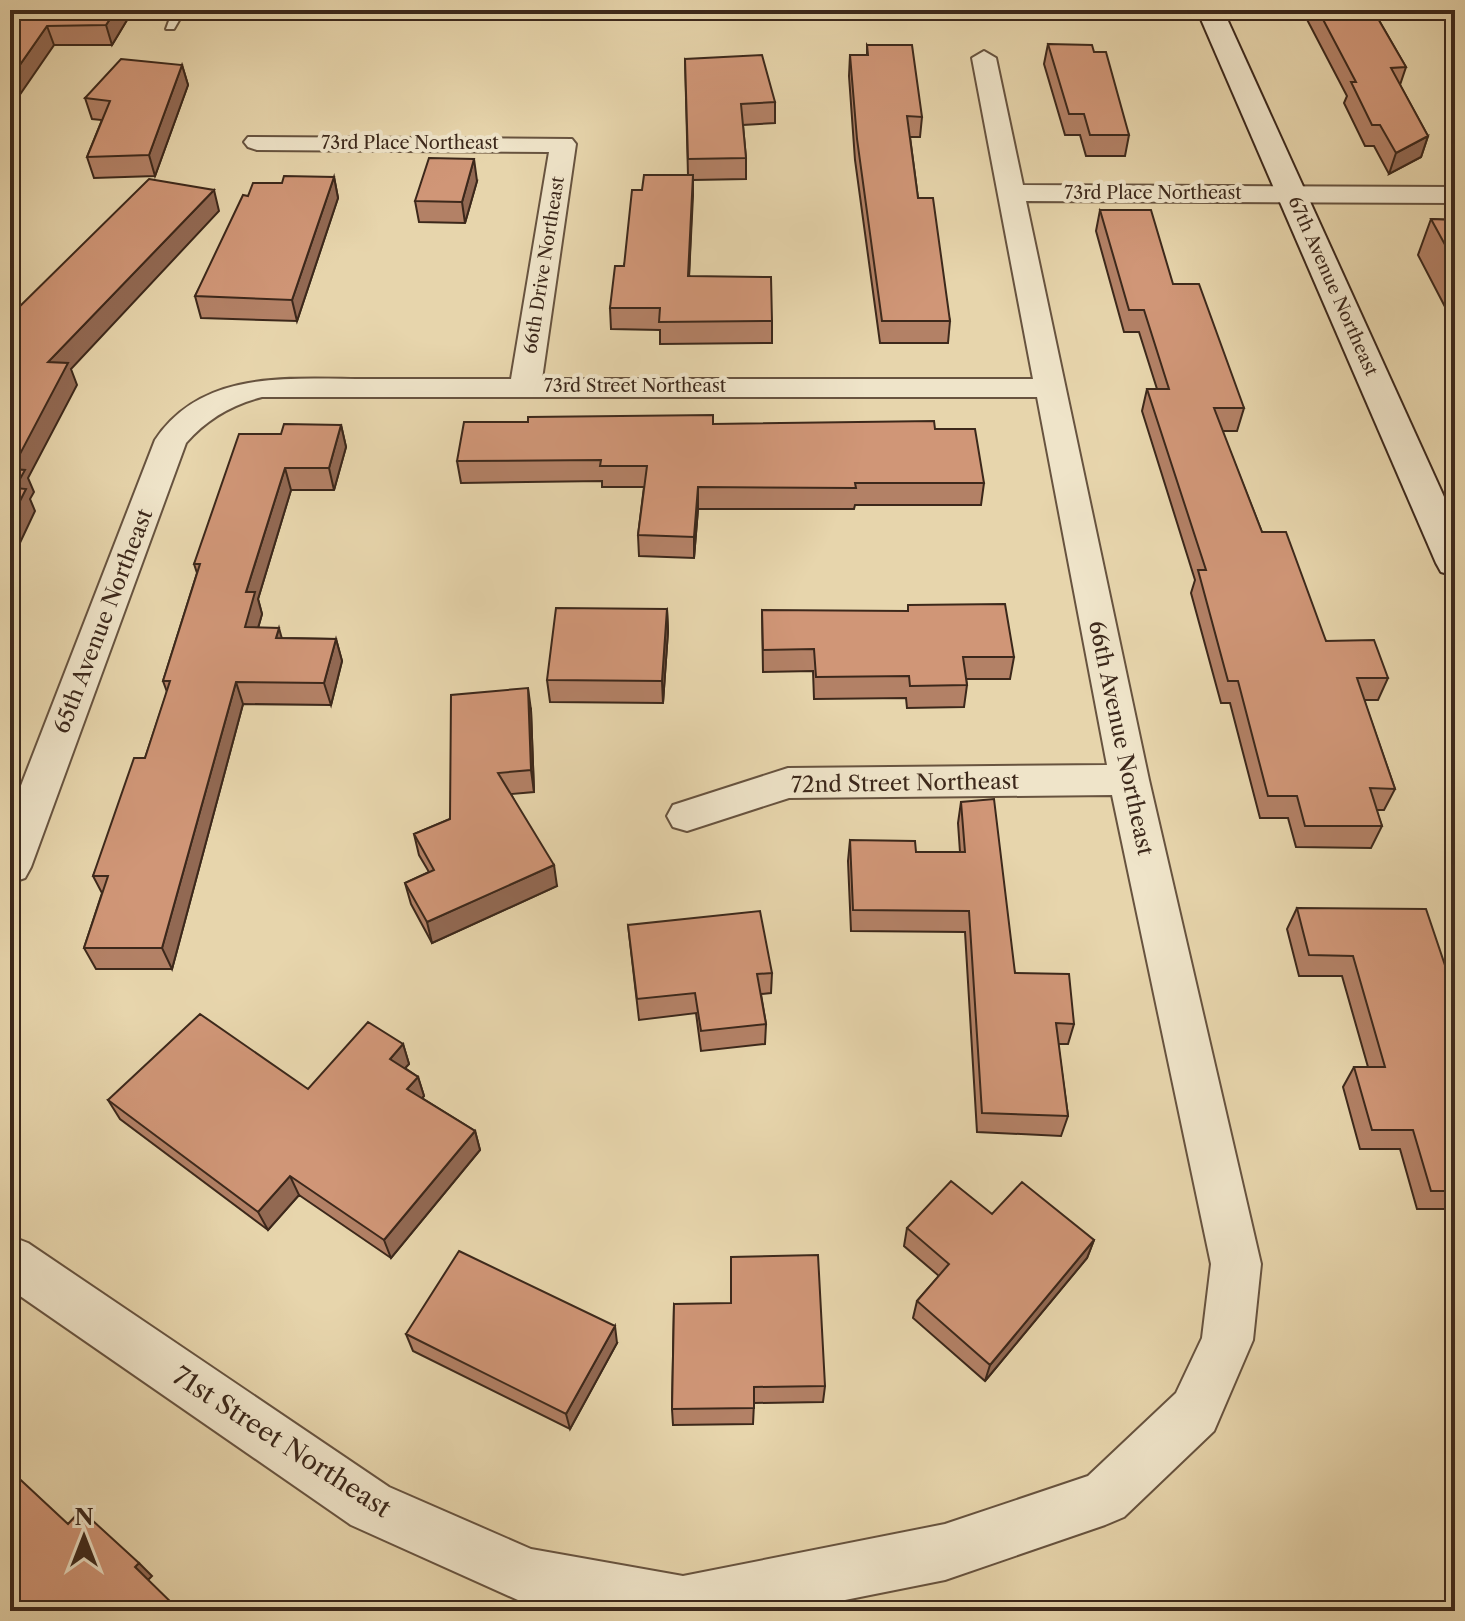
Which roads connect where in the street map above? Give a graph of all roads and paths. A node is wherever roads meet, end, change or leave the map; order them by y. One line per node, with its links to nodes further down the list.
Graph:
1 (179, 10): 3 (lane)
2 (1210, 10): 8 (main road, 67th Avenue Northeast)
3 (170, 27)
4 (984, 58): 7 (street, 66th Avenue Northeast)
5 (257, 142): 6 (street, 73rd Place Northeast)
6 (563, 144): 10 (street, 66th Drive Northeast)
7 (1012, 193): 8 (street, 73rd Place Northeast); 11 (street, 66th Avenue Northeast)
8 (1293, 194): 9 (street); 13 (main road, 67th Avenue Northeast)
9 (1455, 195)
10 (525, 386): 11 (street, 73rd Street Northeast); 12 (street, 73rd Street Northeast)
11 (1048, 388): 14 (street, 66th Avenue Northeast)
12 (224, 397): 16 (street, 65th Avenue Northeast)
13 (1455, 563)
14 (1129, 780): 15 (street, 72nd Street Northeast); 18 (street, 66th Avenue Northeast)
15 (687, 816)
16 (10, 867)
17 (10, 1260): 19 (street, 71st Street Northeast)
18 (1195, 1412): 19 (street, 71st Street Northeast)
19 (683, 1607)

